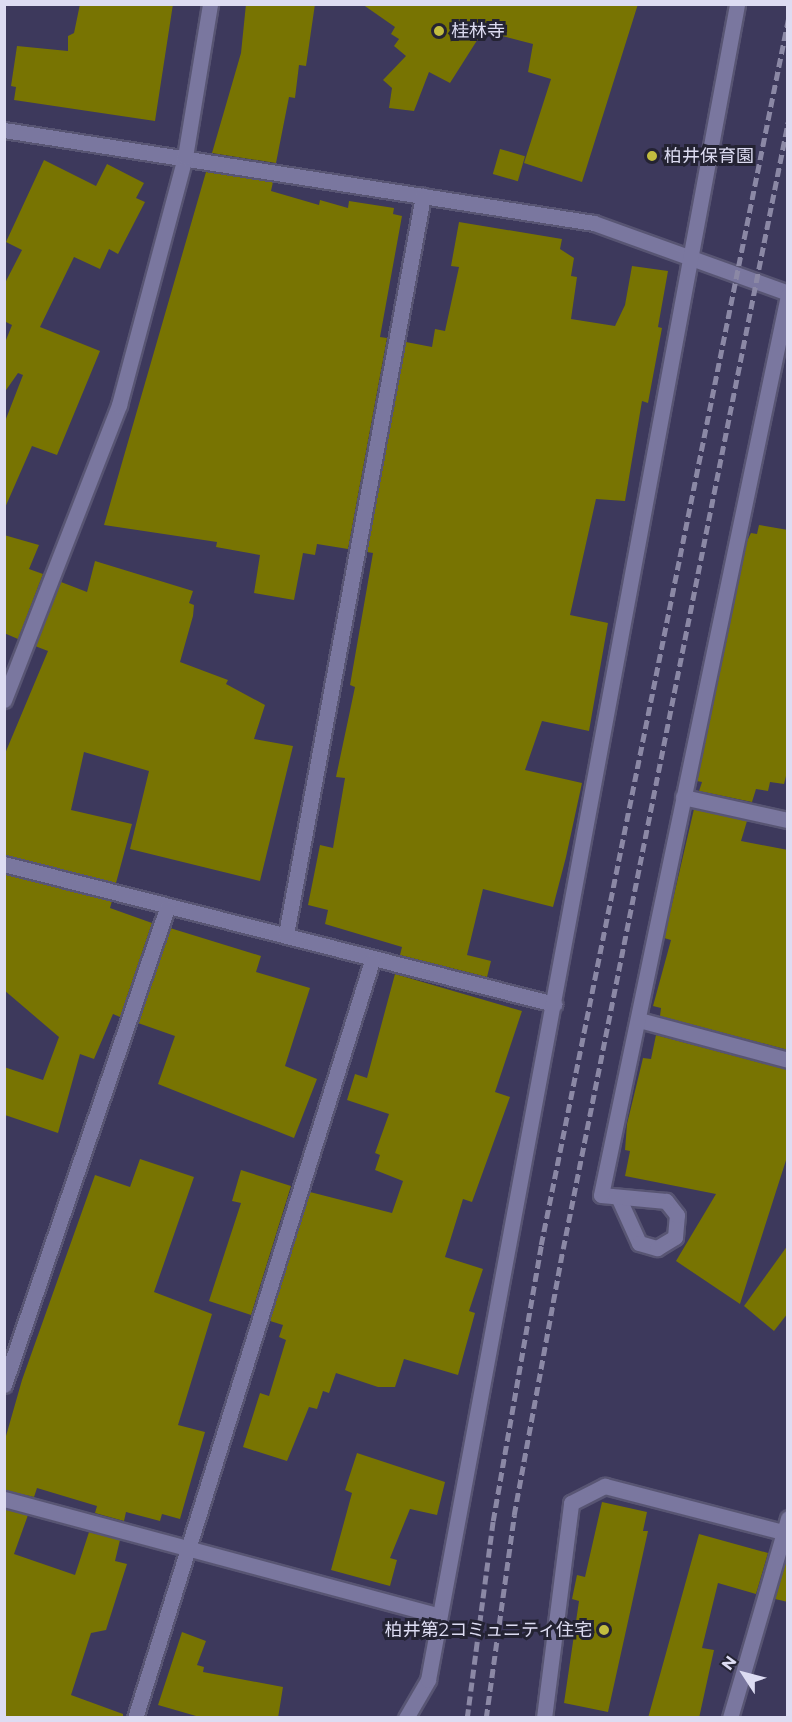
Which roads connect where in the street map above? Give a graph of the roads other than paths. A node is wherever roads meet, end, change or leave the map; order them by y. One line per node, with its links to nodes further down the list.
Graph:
1 (210, 4): 4 (street)
2 (737, 4): 6 (street)
3 (4, 130): 4 (street)
4 (185, 157): 5 (street); 8 (street)
5 (423, 196): 6 (street); 13 (street)
6 (693, 259): 7 (street); 15 (street)
7 (788, 294): 9 (street)
8 (4, 700)
9 (683, 797): 10 (street); 16 (street)
10 (788, 820)
11 (4, 864): 12 (street)
12 (167, 908): 13 (street); 19 (street)
13 (286, 934): 14 (street)
14 (372, 961): 15 (street); 22 (street)
15 (554, 1004): 23 (street)
16 (639, 1020): 17 (street); 18 (street)
17 (788, 1059)
18 (619, 1199)
19 (4, 1385)
20 (4, 1499): 22 (street)
21 (785, 1525): 26 (street); 27 (street)
22 (188, 1551): 23 (street); 24 (street)
23 (438, 1615): 25 (street)
24 (135, 1718)
25 (406, 1718)
26 (544, 1718)
27 (730, 1718)

